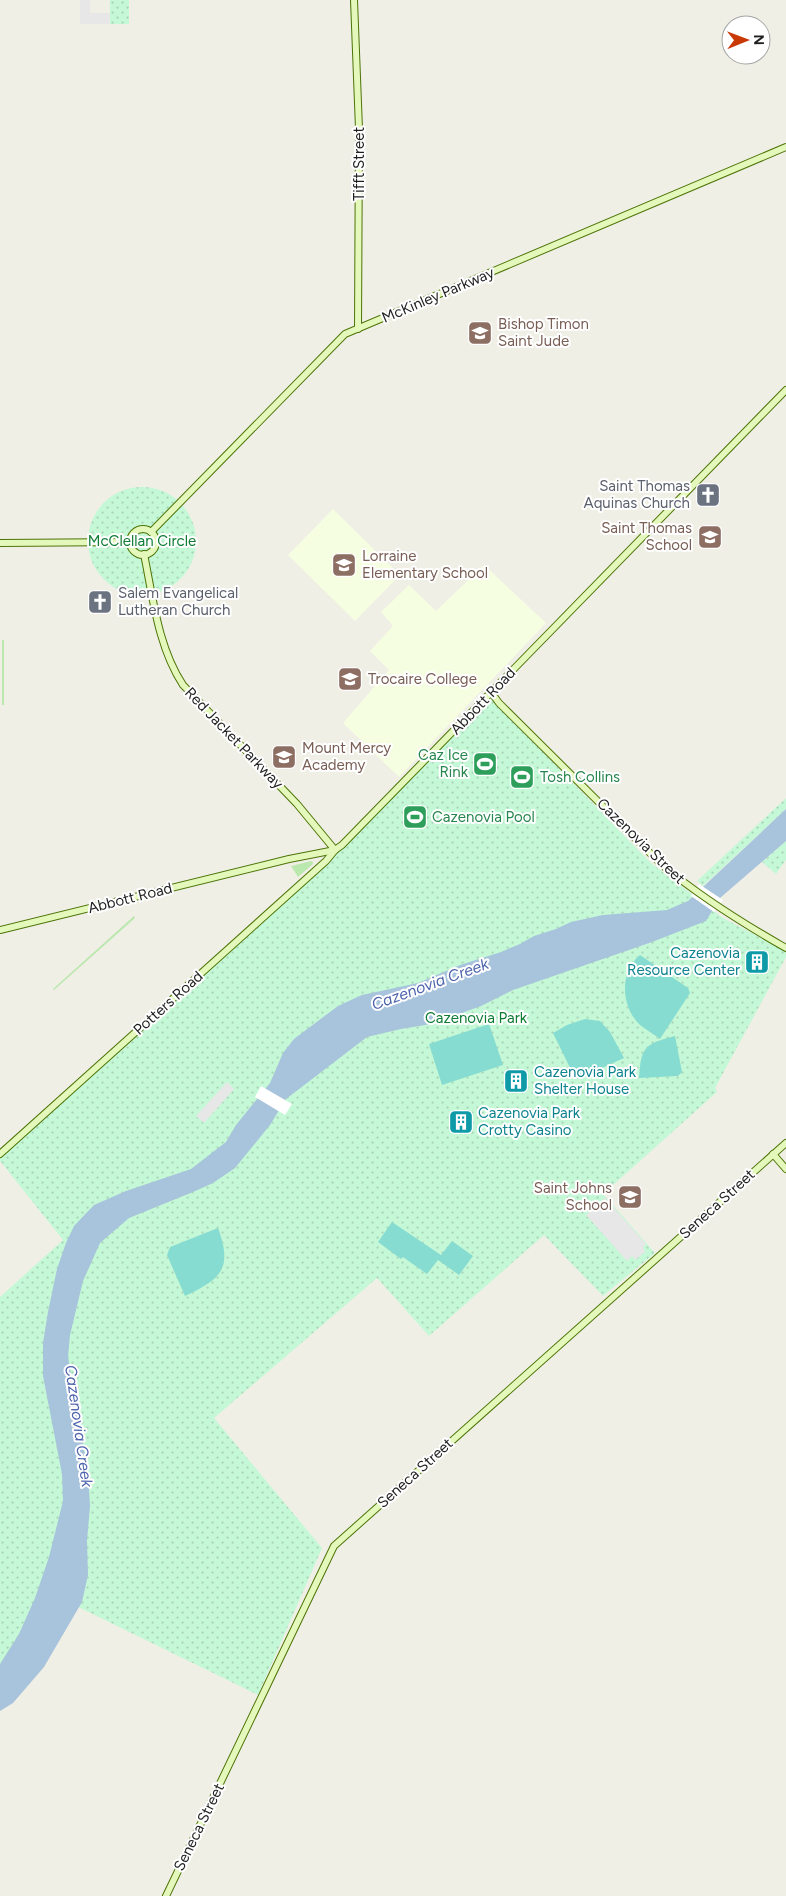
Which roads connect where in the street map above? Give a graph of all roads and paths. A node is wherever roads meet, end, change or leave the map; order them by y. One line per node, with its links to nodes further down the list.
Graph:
1 (354, 0): 3 (street, Tifft Street)
2 (786, 147): 3 (street, McKinley Parkway)
3 (358, 329): 5 (street, McKinley Parkway)
4 (786, 390): 9 (street, Abbott Road)
5 (151, 532): 6 (street); 8 (street)
6 (130, 542): 7 (street); 8 (street)
7 (0, 544)
8 (144, 554): 10 (street, Red Jacket Parkway)
9 (491, 692): 10 (street, Abbott Road); 12 (street, Cazenovia Street)
10 (335, 850): 11 (street, Abbott Road); 14 (street, Potters Road)
11 (0, 930)
12 (786, 948)
13 (786, 1143): 15 (street, Seneca Street)
14 (0, 1154)
15 (773, 1154): 16 (street); 17 (street, Seneca Street)
16 (786, 1169)
17 (166, 1896)

